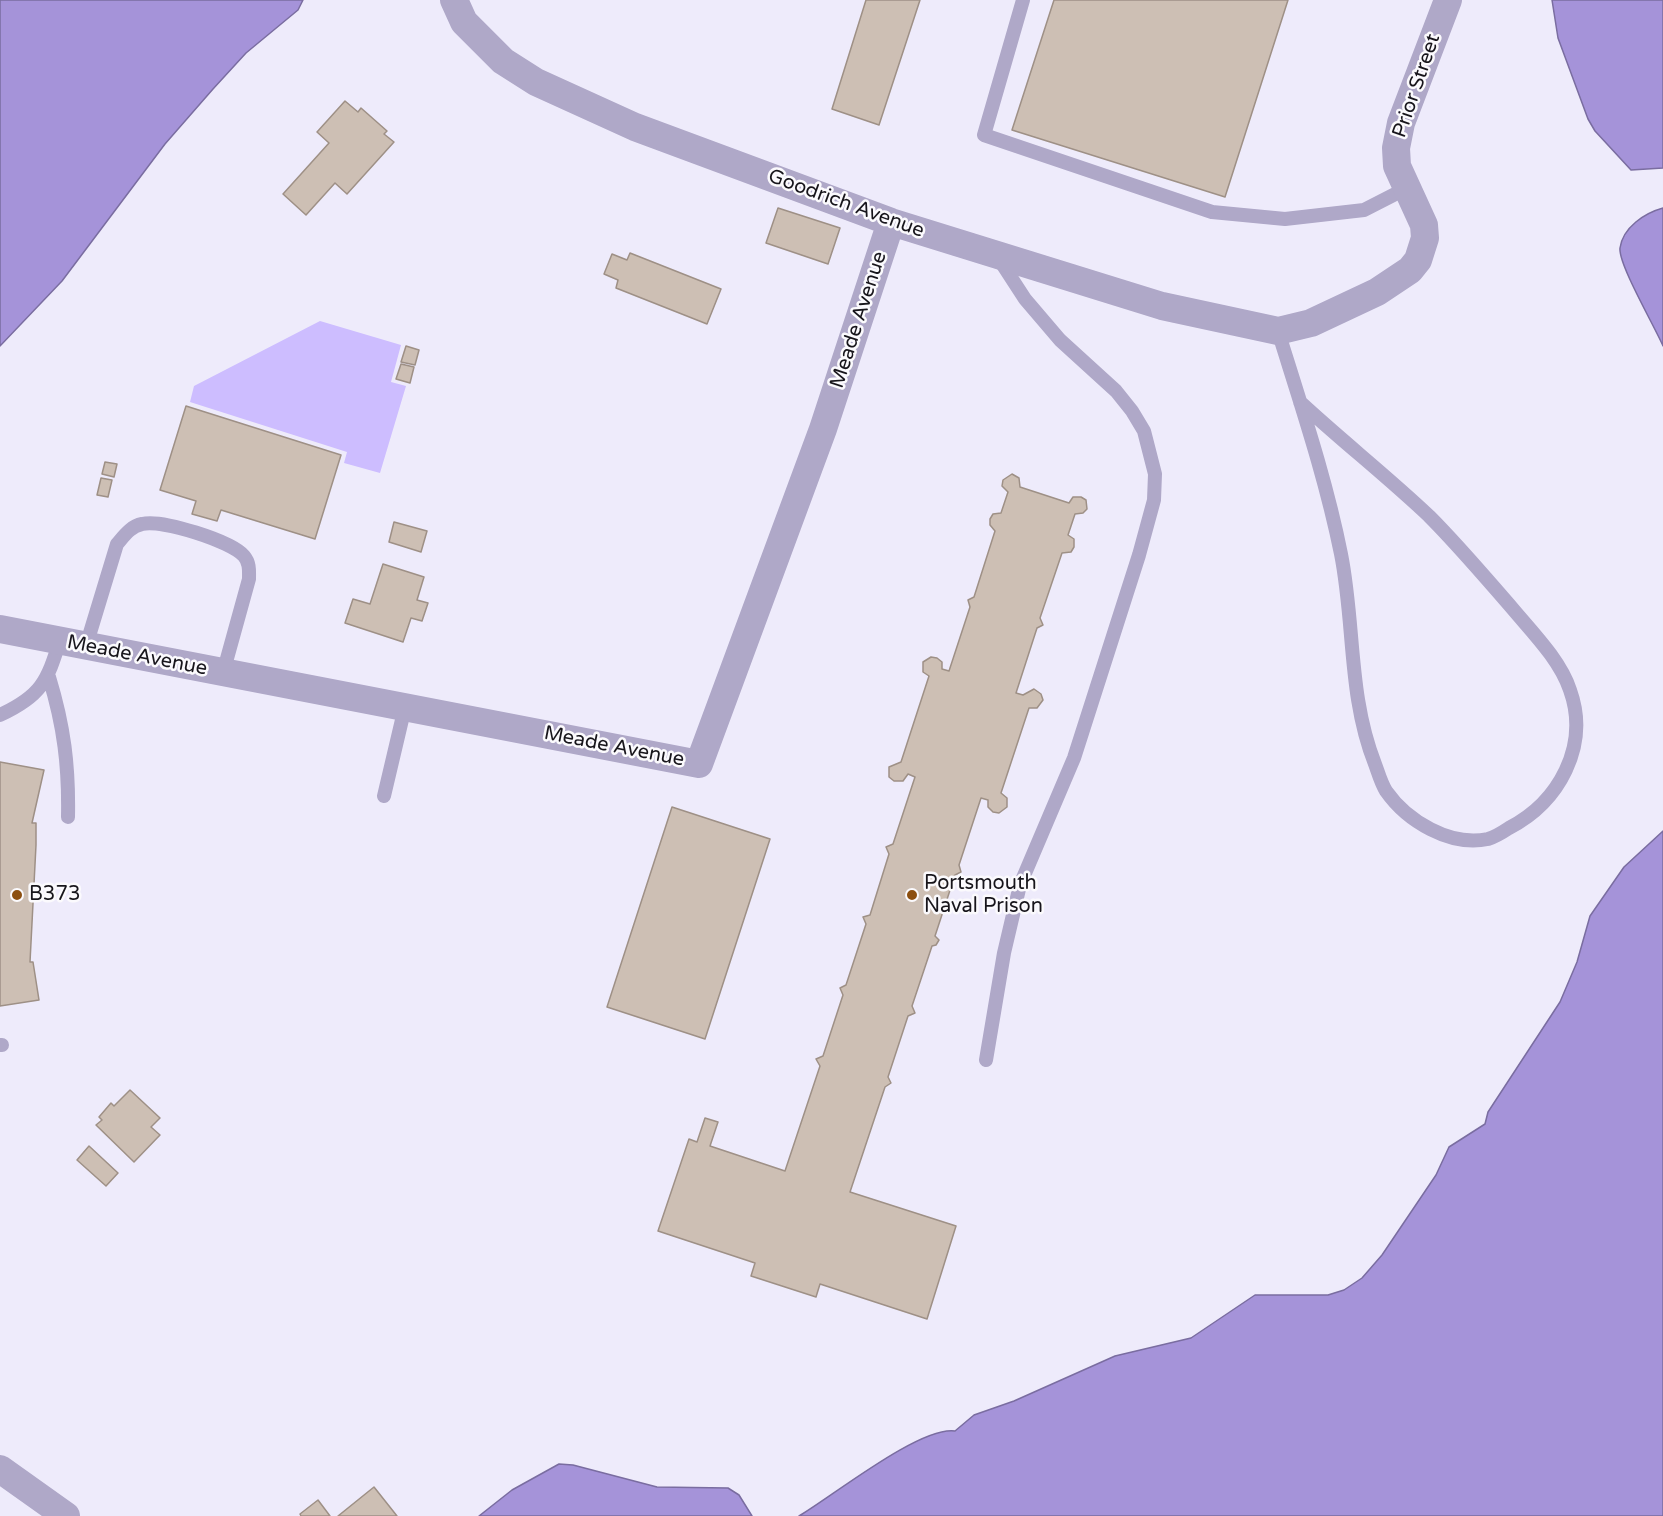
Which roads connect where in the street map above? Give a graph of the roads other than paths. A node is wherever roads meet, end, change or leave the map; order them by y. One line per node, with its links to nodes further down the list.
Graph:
1 (454, 0): 5 (street, Goodrich Avenue)
2 (1023, 0): 4 (lane)
3 (1449, 0): 4 (street, Prior Street)
4 (1407, 188): 7 (street, Prior Street)
5 (891, 222): 6 (street, Goodrich Avenue); 13 (street, Meade Avenue)
6 (996, 255): 7 (street, Goodrich Avenue); 17 (lane)
7 (1278, 332): 8 (lane)
8 (1300, 402): 8 (lane)
9 (0, 629): 10 (street, Meade Avenue)
10 (73, 643): 11 (street, Meade Avenue); 11 (lane); 12 (lane)
11 (223, 673): 13 (street, Meade Avenue)
12 (49, 677): 14 (lane); 16 (lane)
13 (405, 706): 15 (lane)
14 (0, 715)
15 (384, 796)
16 (68, 817)
17 (986, 1060)
18 (0, 1469): 19 (street)
19 (66, 1516)

